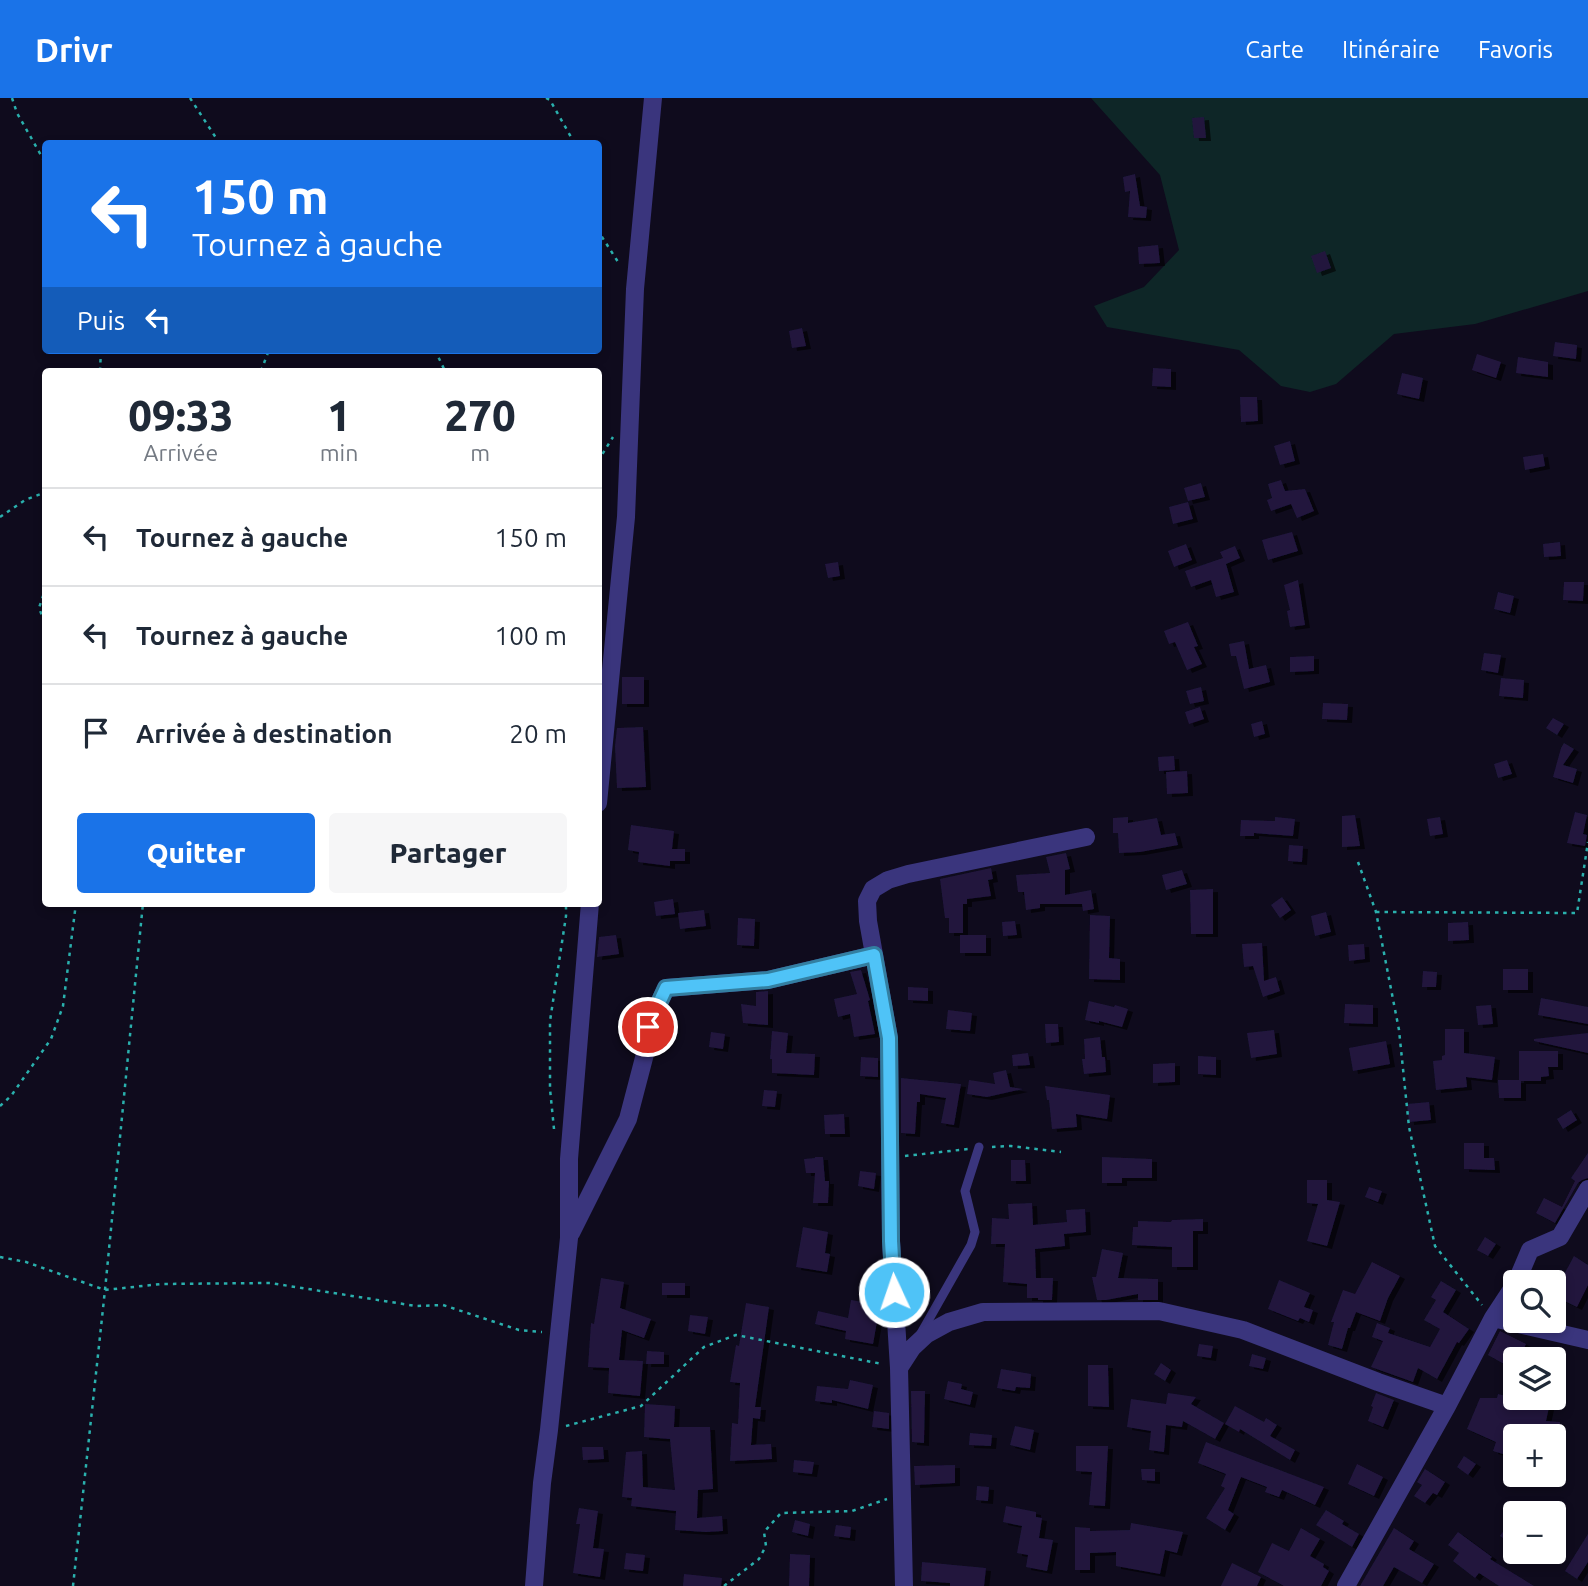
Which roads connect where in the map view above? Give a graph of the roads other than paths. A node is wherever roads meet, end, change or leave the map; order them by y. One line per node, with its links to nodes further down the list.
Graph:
1 (653, 98): 2 (street)
2 (602, 762)
3 (1086, 837): 5 (street)
4 (590, 907): 8 (street)
5 (874, 955): 8 (street); 14 (street)
6 (979, 1147): 13 (lane)
7 (1588, 1189): 9 (street)
8 (569, 1238): 16 (street)
9 (1522, 1270)
10 (1503, 1303): 11 (street)
11 (1493, 1318): 12 (street); 15 (street)
12 (1588, 1340)
13 (912, 1348): 14 (street); 15 (street)
14 (899, 1368): 17 (street)
15 (1447, 1406): 18 (street)
16 (534, 1586)
17 (904, 1586)
18 (1346, 1586)

